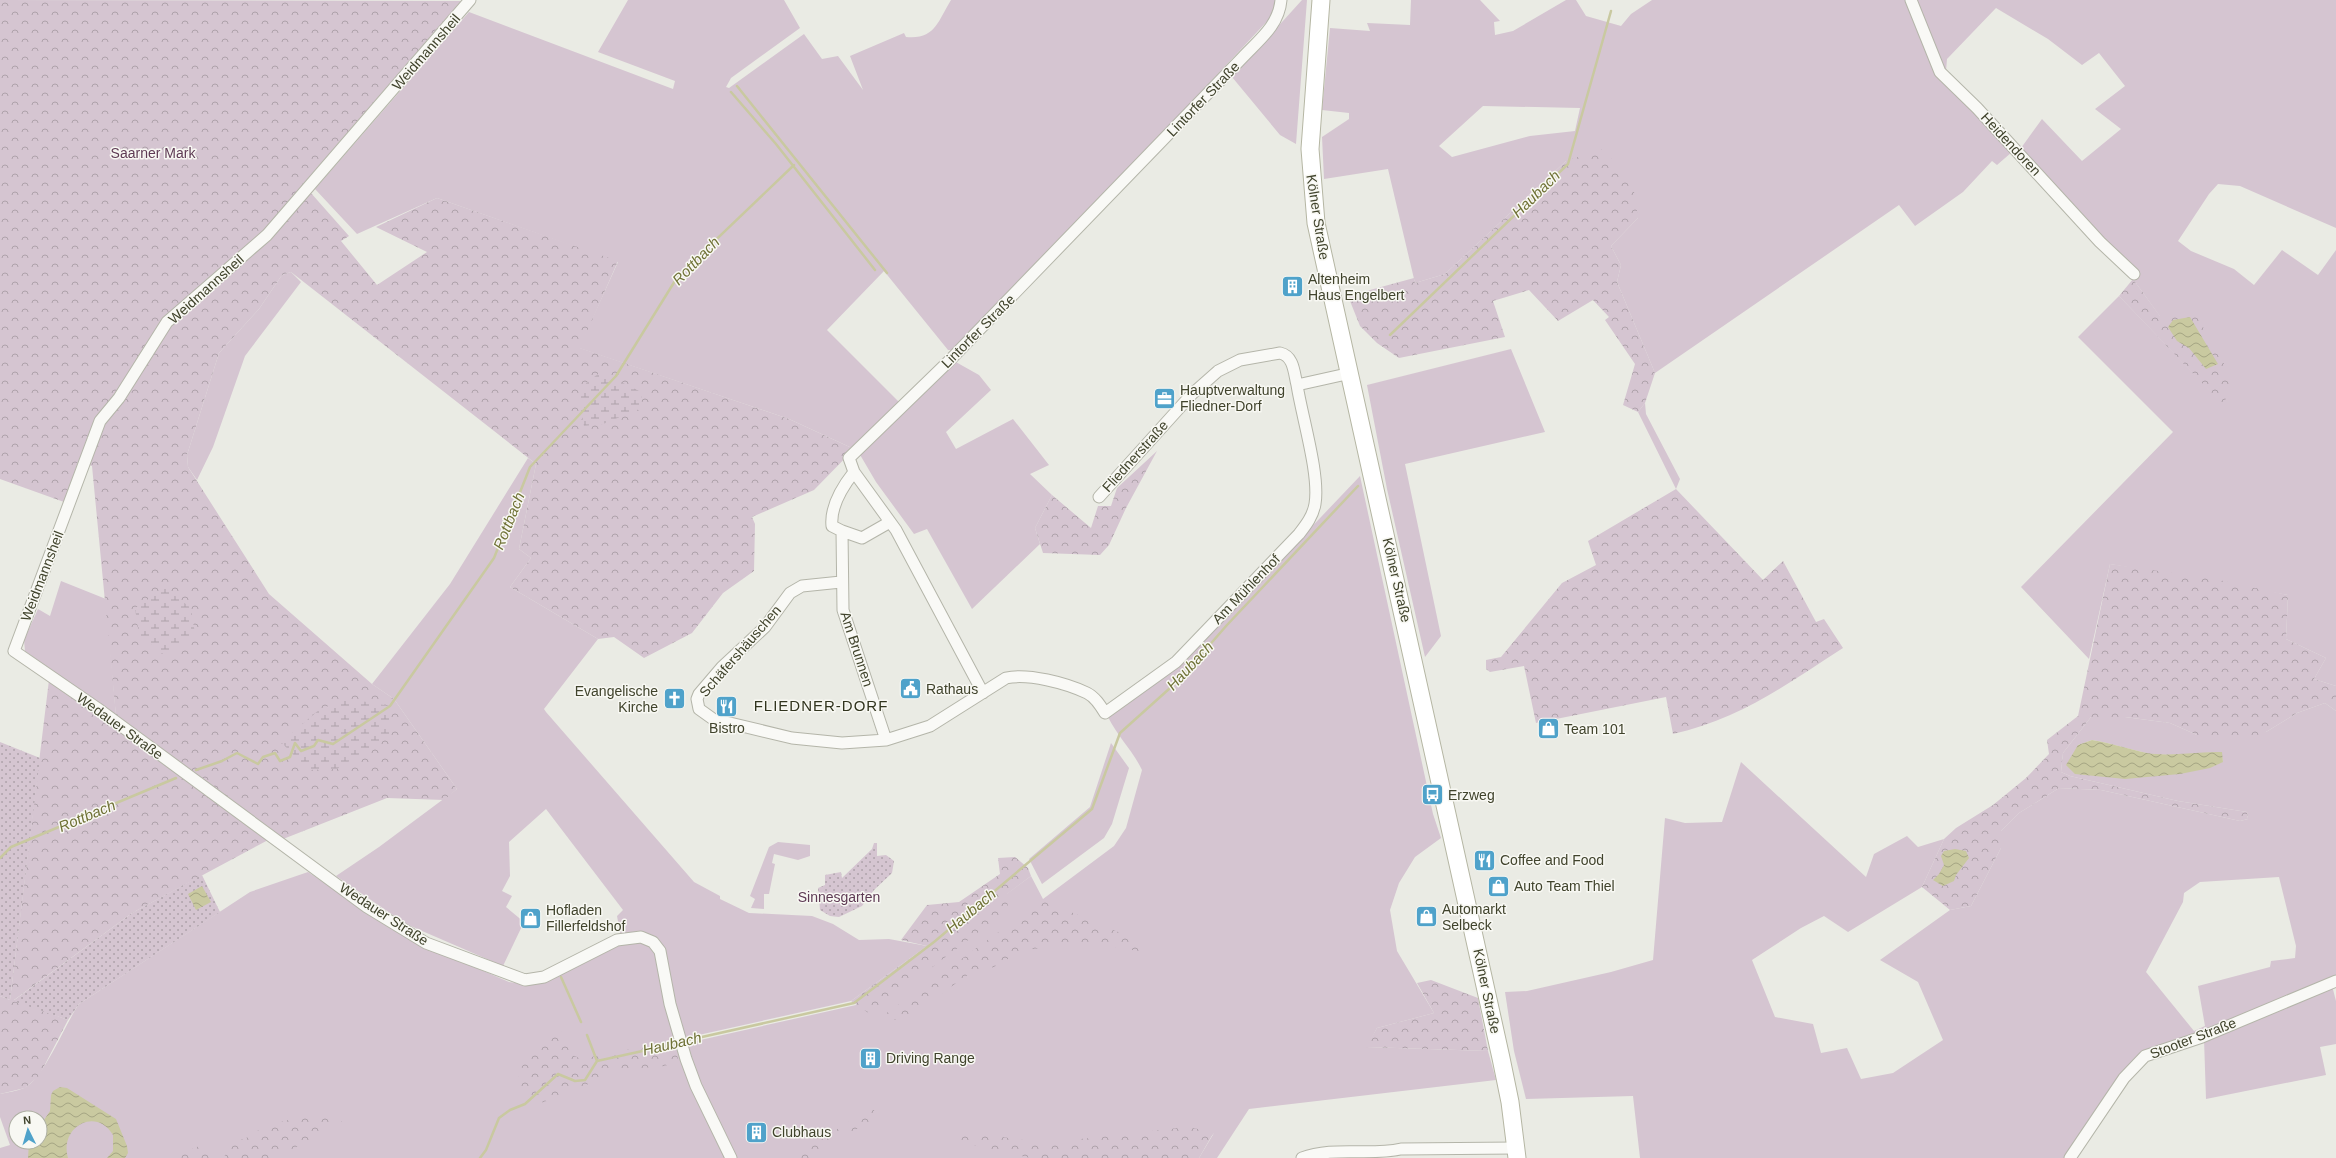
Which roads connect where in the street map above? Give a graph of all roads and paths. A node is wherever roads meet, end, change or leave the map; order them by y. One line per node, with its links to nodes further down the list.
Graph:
1 (470, 0): 13 (street, Weidmannsheil)
2 (1281, 0): 8 (street, Lintorfer Straße)
3 (1321, 0): 6 (main road, Kölner Straße)
4 (1911, 0): 5 (street, Heidendoren)
5 (2134, 274)
6 (1350, 373): 7 (street); 18 (main road, Kölner Straße)
7 (1298, 385): 9 (street, Fliednerstraße); 14 (street, Am Mühlenhof)
8 (854, 472): 10 (street, Lintorfer Straße); 11 (street)
9 (1098, 497)
10 (890, 522): 11 (street); 14 (street, Lintorfer Straße)
11 (842, 532): 12 (street, Am Brunnen)
12 (841, 582): 15 (street, Schäfershäuschen); 16 (street, Am Brunnen)
13 (14, 651): 20 (street, Wedauer Straße)
14 (983, 693): 16 (street, Am Mühlenhof)
15 (705, 715): 16 (street, Am Mühlenhof)
16 (886, 740)
17 (2336, 981): 22 (street, Stooter Straße)
18 (1516, 1153): 19 (street)
19 (1347, 1155): 21 (street)
20 (731, 1158)
21 (1302, 1158)
22 (2070, 1158)

